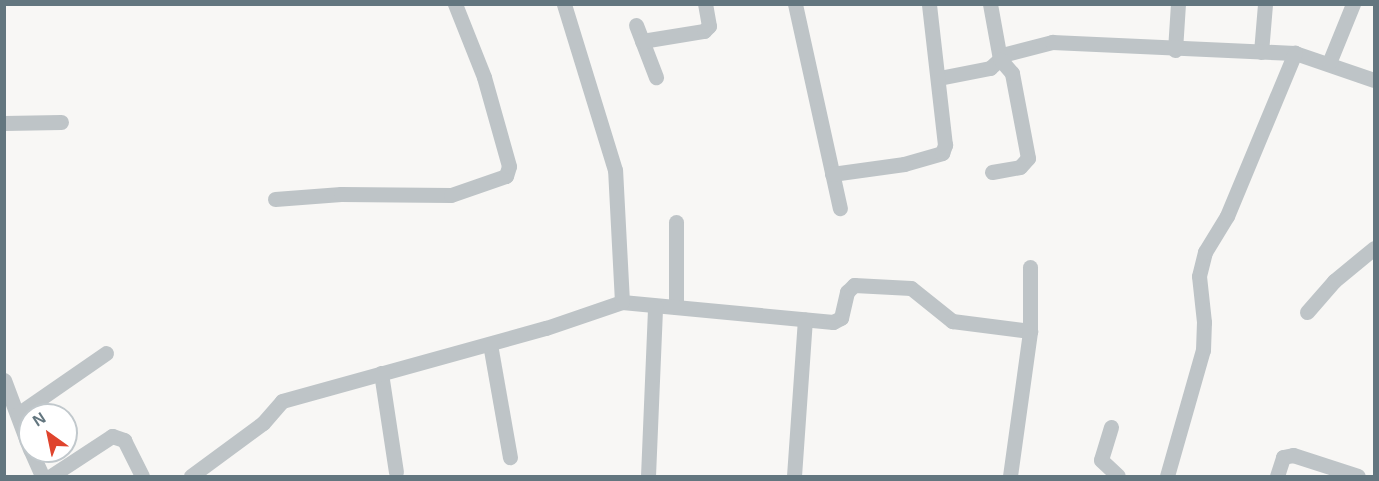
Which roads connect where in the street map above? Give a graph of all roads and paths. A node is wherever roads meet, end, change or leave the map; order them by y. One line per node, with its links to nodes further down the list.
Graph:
1 (455, 4): 24 (street)
2 (564, 4): 29 (street)
3 (705, 4): 11 (street)
4 (795, 4): 23 (street)
5 (929, 4): 18 (street)
6 (990, 4): 15 (street)
7 (1178, 4): 12 (street)
8 (1265, 4): 13 (street)
9 (1353, 4): 16 (street)
10 (636, 26): 11 (street)
11 (642, 40): 17 (street)
12 (1175, 50): 13 (street); 15 (street)
13 (1261, 52): 14 (street)
14 (1296, 53): 16 (street); 55 (street)
15 (1001, 57): 18 (street); 22 (street)
16 (1329, 63): 19 (street)
17 (656, 77)
18 (939, 78): 23 (street)
19 (1374, 80)
20 (61, 122): 21 (street)
21 (4, 123)
22 (992, 172)
23 (832, 174): 25 (street)
24 (275, 199)
25 (840, 208)
26 (676, 222): 31 (street)
27 (1374, 248): 32 (street)
28 (1030, 267): 34 (street)
29 (622, 302): 30 (street); 35 (street)
30 (655, 306): 31 (street); 51 (street)
31 (676, 307): 33 (street)
32 (1306, 312)
33 (805, 319): 34 (street); 52 (street)
34 (1030, 332): 53 (street)
35 (490, 344): 37 (street); 44 (street)
36 (106, 353): 39 (street)
37 (381, 373): 46 (street); 50 (street)
38 (4, 380): 40 (street)
39 (38, 403)
40 (18, 415)
41 (18, 418): 42 (street)
42 (4, 427)
43 (1110, 427): 54 (street)
44 (510, 457)
45 (36, 463): 47 (street)
46 (396, 472)
47 (42, 477)
48 (51, 477): 49 (street)
49 (142, 477)
50 (191, 477)
51 (648, 477)
52 (794, 477)
53 (1010, 477)
54 (1118, 477)
55 (1167, 477)
56 (1277, 477): 57 (street)
57 (1358, 477)

